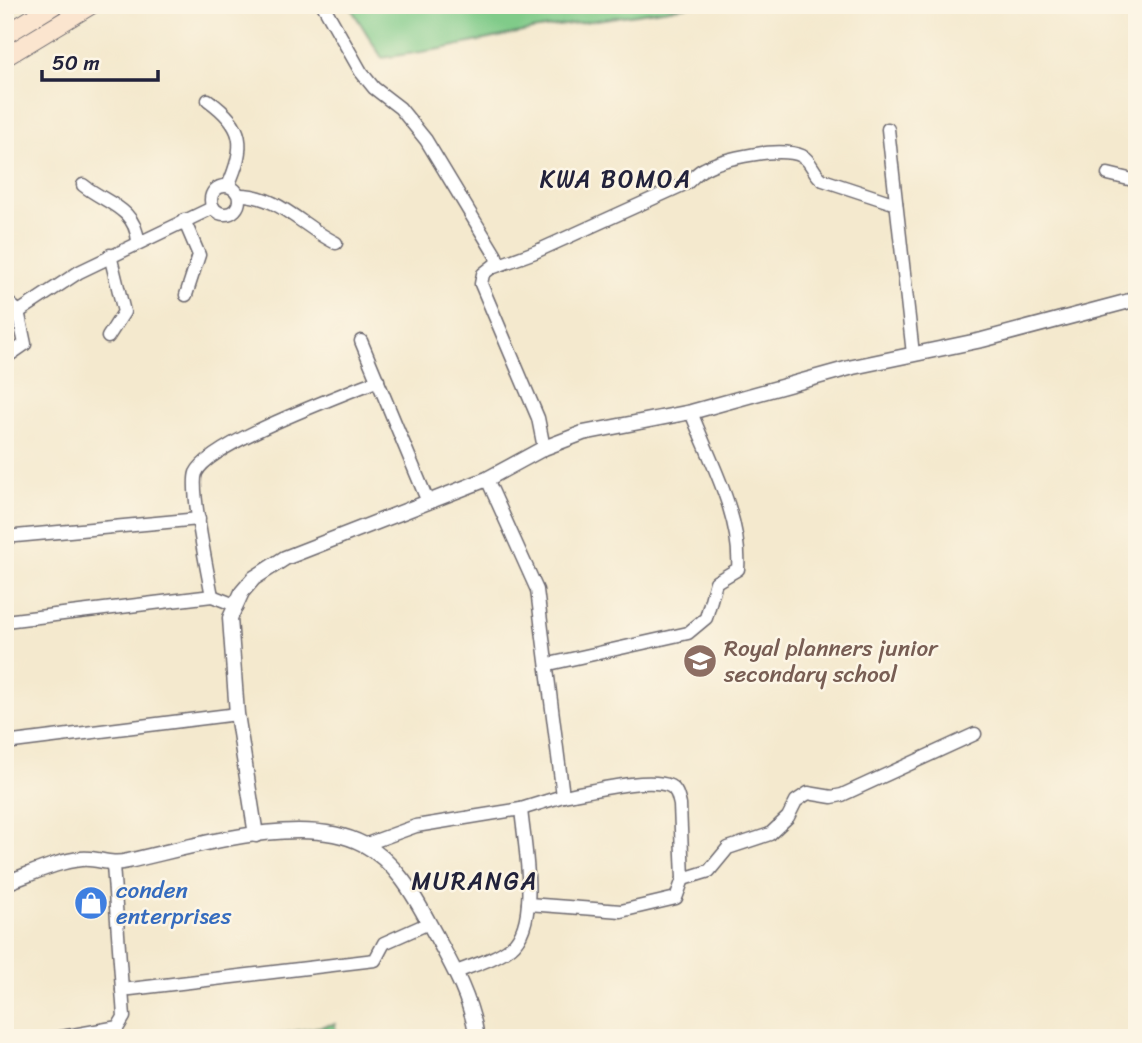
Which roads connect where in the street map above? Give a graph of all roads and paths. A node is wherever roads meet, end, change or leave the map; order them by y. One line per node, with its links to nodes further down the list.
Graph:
1 (54, 5): 4 (main road)
2 (92, 5): 5 (main road)
3 (323, 5): 19 (street)
4 (5, 35)
5 (5, 57)
6 (208, 100): 11 (street)
7 (888, 129): 13 (street)
8 (1108, 174): 9 (street)
9 (1137, 181)
10 (83, 185): 16 (street)
11 (228, 186): 12 (street); 14 (street)
12 (239, 195): 14 (street); 17 (street)
13 (896, 204): 19 (street); 27 (street)
14 (212, 208): 15 (street)
15 (184, 220): 16 (street); 20 (street)
16 (138, 241): 18 (street)
17 (336, 243)
18 (110, 256): 23 (street); 25 (street)
19 (494, 267): 31 (street)
20 (186, 295)
21 (1137, 299): 27 (street)
22 (5, 300): 23 (street)
23 (18, 311): 24 (street); 28 (street)
24 (5, 321)
25 (108, 337)
26 (361, 341): 29 (street)
27 (913, 354): 30 (street)
28 (5, 358)
29 (377, 380): 33 (street); 34 (street)
30 (691, 412): 31 (street); 39 (street)
31 (544, 448): 32 (street)
32 (487, 479): 33 (street); 39 (street)
33 (428, 502): 37 (street)
34 (199, 519): 35 (street); 36 (street)
35 (5, 537)
36 (212, 596): 37 (street); 38 (street)
37 (236, 605): 40 (street)
38 (5, 621)
39 (549, 664): 43 (street)
40 (237, 713): 42 (street); 45 (street)
41 (975, 734): 48 (street)
42 (5, 743)
43 (563, 796): 44 (street); 48 (street)
44 (521, 809): 46 (street); 50 (street)
45 (256, 835): 46 (street); 47 (street)
46 (364, 845): 51 (street)
47 (113, 865): 49 (street); 53 (street)
48 (683, 879): 50 (street)
49 (5, 883)
50 (528, 904): 52 (street)
51 (429, 923): 52 (street); 53 (street)
52 (456, 972): 55 (street)
53 (122, 990): 54 (street)
54 (56, 1038)
55 (477, 1038)

